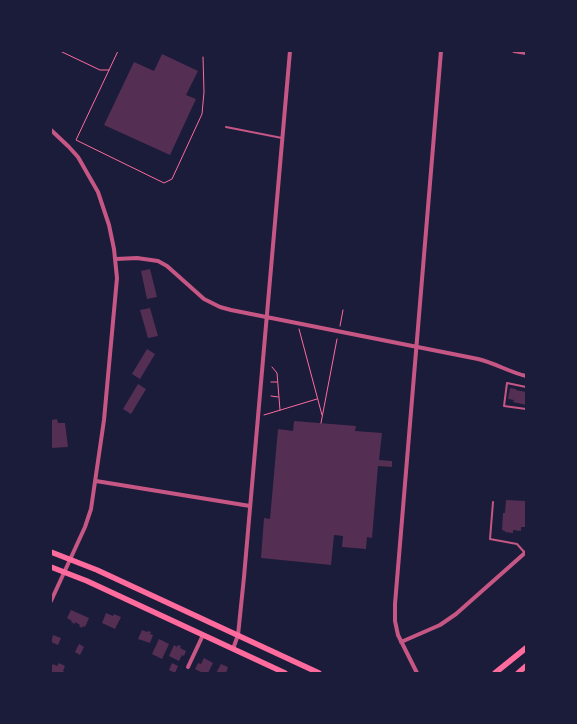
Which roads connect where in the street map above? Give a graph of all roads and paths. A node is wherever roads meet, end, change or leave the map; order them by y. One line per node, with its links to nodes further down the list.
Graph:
1 (60, 51): 8 (path)
2 (118, 51): 8 (path)
3 (290, 51): 11 (street)
4 (441, 51): 18 (street)
5 (514, 51): 6 (street)
6 (526, 53)
7 (203, 57): 8 (path)
8 (109, 70)
9 (226, 127): 11 (lane)
10 (51, 130): 12 (street)
11 (282, 138): 14 (street)
12 (116, 259): 14 (street); 32 (street)
13 (343, 310): 15 (path)
14 (266, 318): 18 (street); 34 (street)
15 (339, 327)
16 (299, 329): 26 (path)
17 (337, 338): 30 (path)
18 (417, 347): 20 (street); 43 (street)
19 (272, 367): 22 (path)
20 (526, 376)
21 (271, 382): 22 (path)
22 (277, 382): 25 (path)
23 (526, 387): 27 (lane)
24 (271, 396): 25 (path)
25 (279, 397): 28 (path)
26 (318, 399): 28 (path); 30 (path)
27 (526, 409)
28 (280, 411): 29 (path)
29 (264, 415)
30 (322, 415): 31 (path)
31 (321, 423)
32 (96, 481): 34 (street); 37 (street)
33 (493, 502): 36 (lane)
34 (250, 506): 42 (street)
35 (51, 552): 37 (main road)
36 (525, 552): 43 (street)
37 (70, 559): 39 (street); 42 (main road)
38 (51, 567): 39 (main road)
39 (65, 571): 40 (street); 41 (main road)
40 (51, 601)
41 (203, 635): 45 (main road); 46 (street)
42 (238, 635): 45 (street); 49 (main road)
43 (401, 642): 50 (street)
44 (526, 648): 51 (main road)
45 (233, 649): 48 (main road)
46 (188, 666)
47 (526, 666): 52 (main road)
48 (285, 673)
49 (319, 673)
50 (417, 673)
51 (495, 673)
52 (518, 673)

